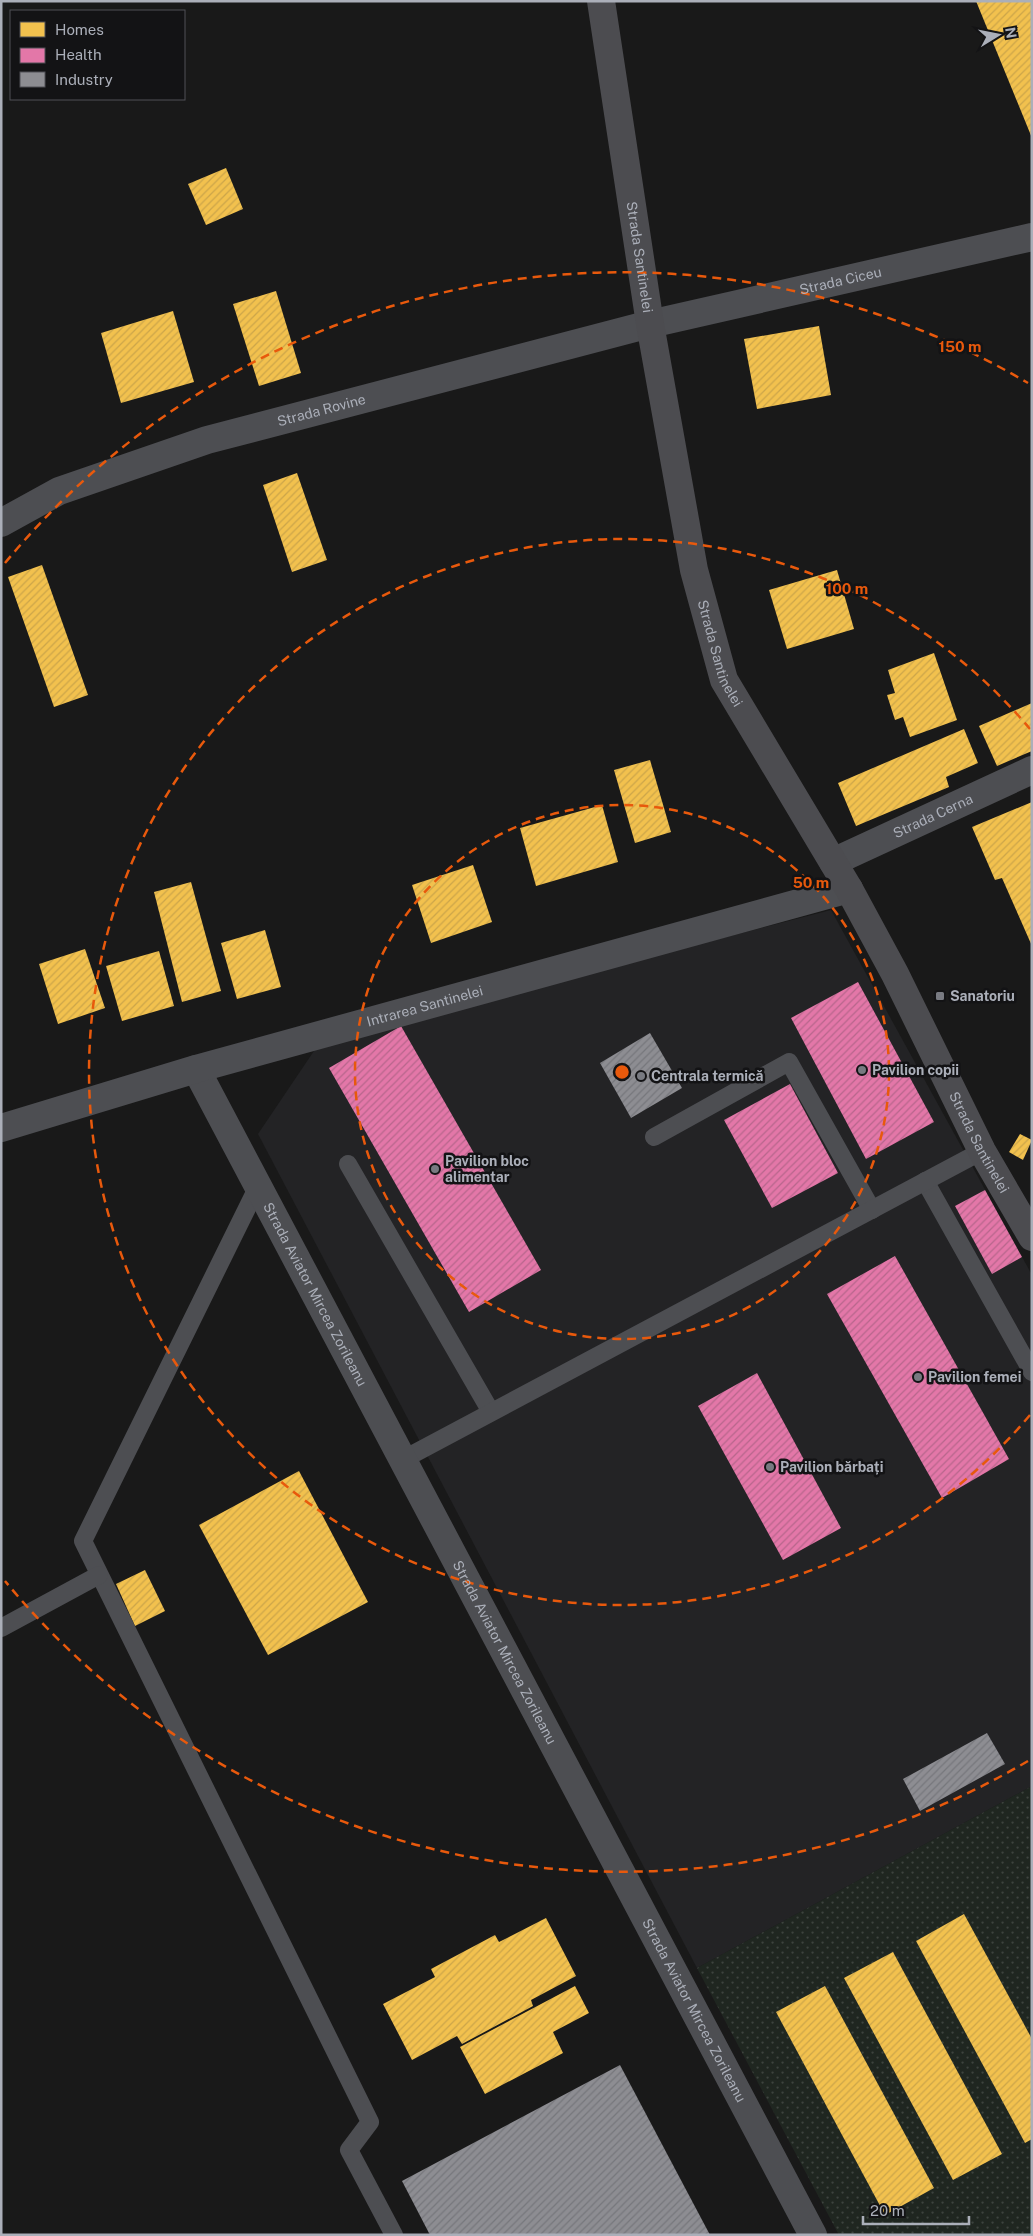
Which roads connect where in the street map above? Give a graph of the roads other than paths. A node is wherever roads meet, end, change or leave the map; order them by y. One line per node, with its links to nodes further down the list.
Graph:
1 (601, 1): 3 (street, Strada Santinelei)
2 (1032, 237): 3 (street, Strada Ciceu)
3 (650, 324): 4 (street, Strada Rovine); 6 (street, Strada Santinelei)
4 (1, 523)
5 (1032, 770): 6 (street, Strada Cerna)
6 (833, 862): 7 (street, Strada Santinelei)
7 (849, 889): 8 (street, Intrarea Santinelei); 11 (street, Strada Santinelei)
8 (196, 1069): 9 (street, Intrarea Santinelei); 14 (street, Strada Aviator Mircea Zorileanu)
9 (1, 1128)
10 (654, 1138): 15 (lane)
11 (982, 1151): 13 (lane); 16 (street, Strada Santinelei)
12 (348, 1164): 18 (lane)
13 (926, 1181): 15 (lane); 17 (lane)
14 (258, 1186): 19 (street, Strada Aviator Mircea Zorileanu); 20 (lane)
15 (872, 1210): 18 (lane)
16 (1032, 1237)
17 (1032, 1372)
18 (491, 1412): 19 (lane)
19 (402, 1460): 23 (street, Strada Aviator Mircea Zorileanu)
20 (99, 1575): 21 (lane); 22 (lane)
21 (1, 1628)
22 (394, 2235)
23 (813, 2235)

